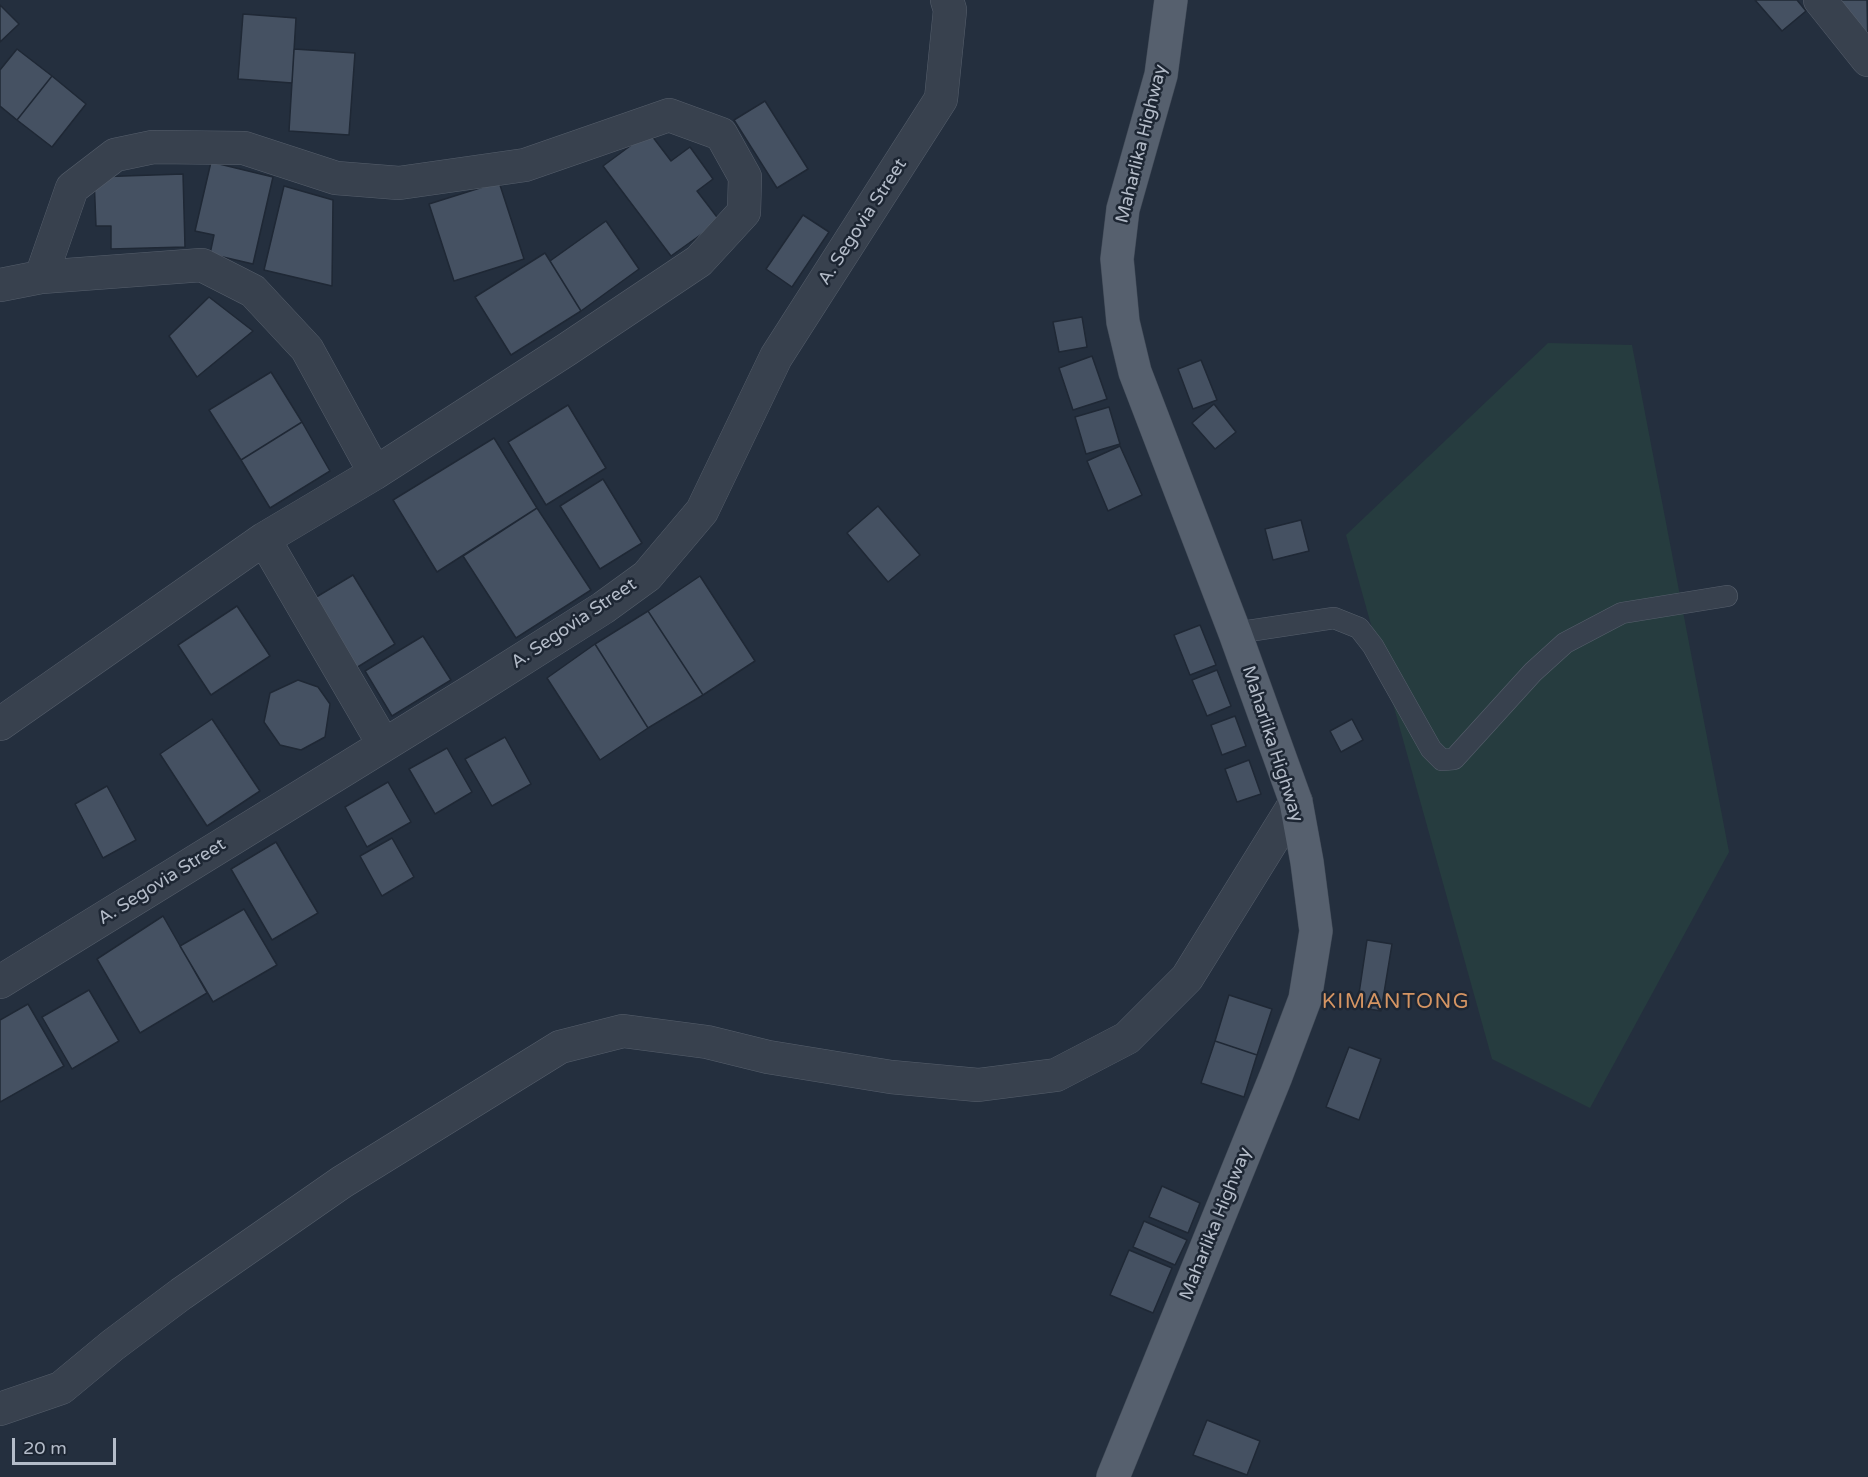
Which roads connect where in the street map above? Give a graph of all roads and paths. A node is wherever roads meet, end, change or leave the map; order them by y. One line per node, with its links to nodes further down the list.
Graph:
1 (947, 0): 12 (street, A. Segovia Street)
2 (1171, 0): 10 (main road, Maharlika Highway)
3 (1820, 0): 4 (street)
4 (1868, 60)
5 (41, 277): 6 (street); 7 (street); 7 (street)
6 (0, 285)
7 (375, 473): 8 (street)
8 (264, 539): 11 (street); 12 (street)
9 (1727, 596): 10 (lane)
10 (1235, 633): 13 (main road, Maharlika Highway)
11 (0, 724)
12 (384, 745): 14 (street, A. Segovia Street)
13 (1296, 802): 15 (street); 16 (main road, Maharlika Highway)
14 (0, 982)
15 (0, 1409)
16 (1113, 1477)

